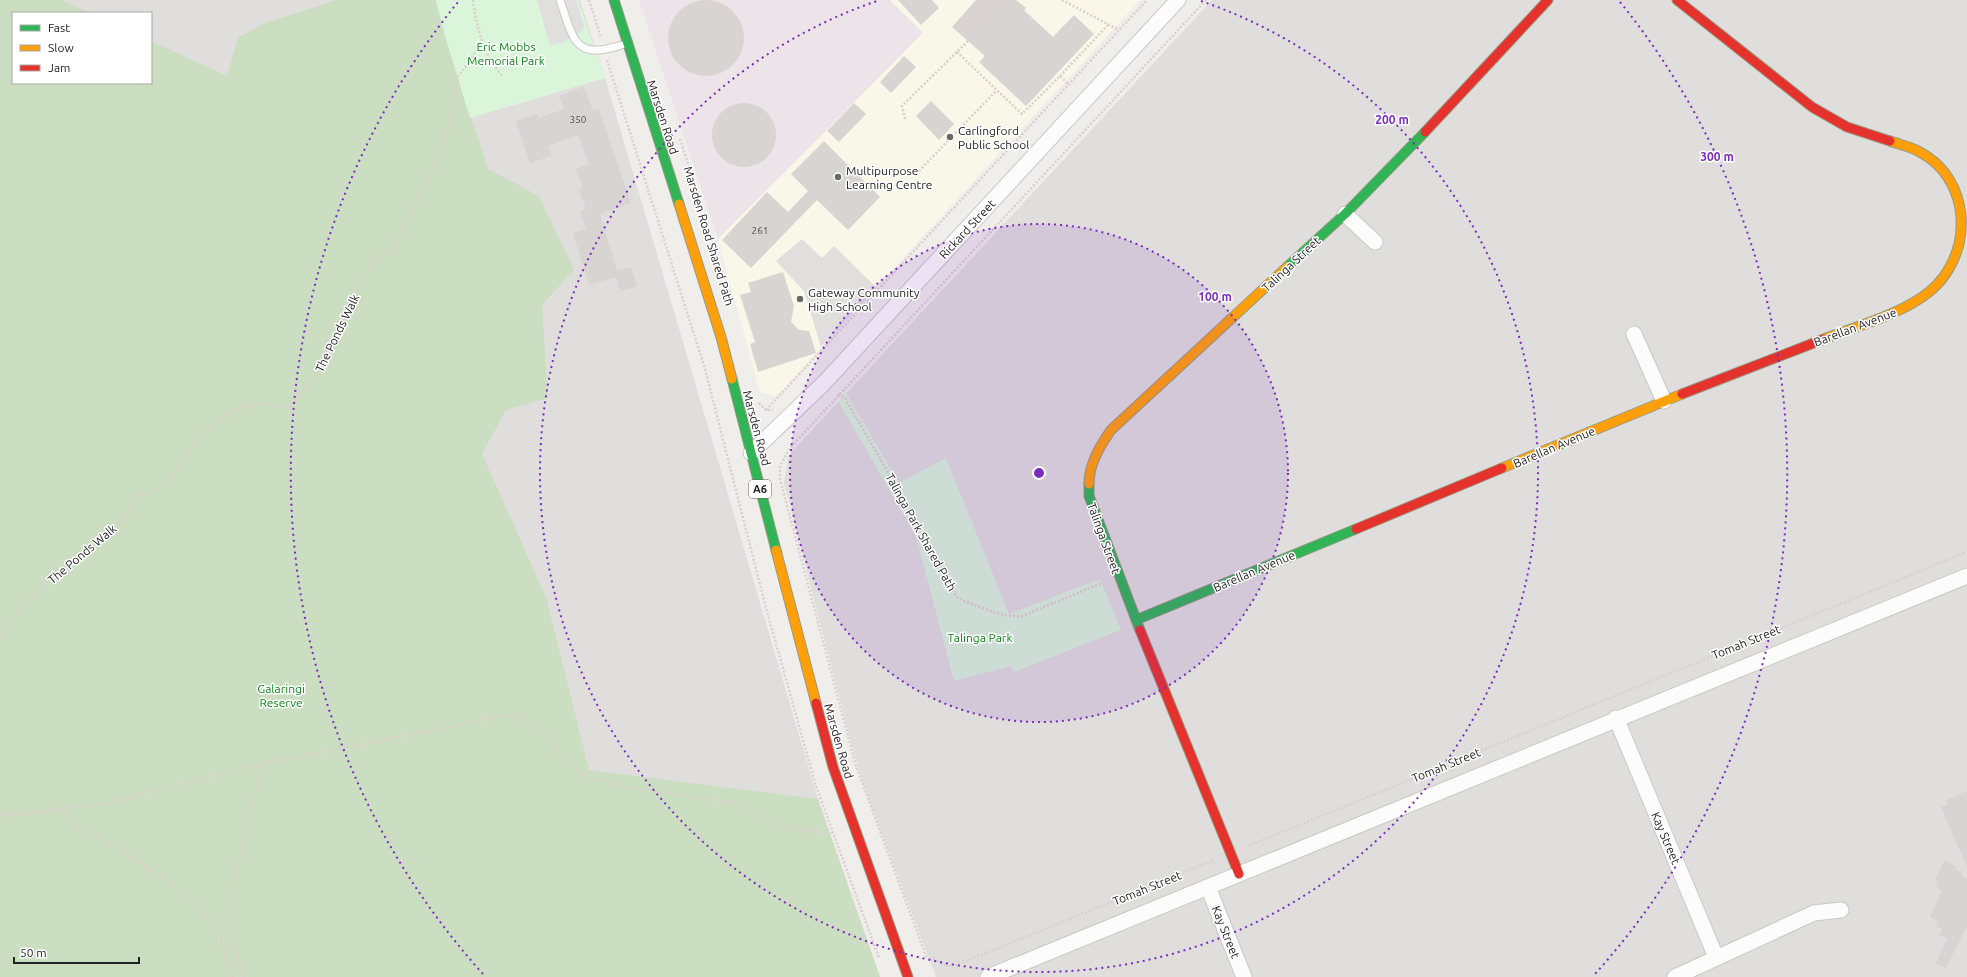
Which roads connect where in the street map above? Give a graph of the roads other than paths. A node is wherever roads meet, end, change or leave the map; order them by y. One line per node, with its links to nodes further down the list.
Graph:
1 (560, 0): 6 (lane)
2 (614, 0): 6 (main road, Marsden Road / A6)
3 (1178, 0): 13 (street, Rickard Street)
4 (1548, 0): 8 (main road, Talinga Street)
5 (1677, 0): 7 (main road, Barellan Avenue)
6 (627, 44): 13 (main road, Marsden Road / A6)
7 (1963, 196): 10 (main road, Barellan Avenue)
8 (1345, 214): 9 (street); 15 (main road, Talinga Street)
9 (1375, 242)
10 (1962, 258): 12 (main road, Barellan Avenue)
11 (1634, 334): 12 (street)
12 (1664, 401): 15 (main road, Barellan Avenue)
13 (751, 454): 21 (main road, Marsden Road / A6)
14 (1967, 576): 16 (street, Tomah Street)
15 (1136, 620): 17 (main road, Talinga Street)
16 (1616, 718): 17 (street, Tomah Street); 20 (street, Kay Street)
17 (1238, 874): 18 (street, Tomah Street)
18 (1208, 887): 22 (street, Tomah Street); 23 (street, Kay Street)
19 (1841, 910): 20 (street)
20 (1716, 957): 24 (street)
21 (908, 977)
22 (988, 977)
23 (1244, 977)
24 (1675, 977)

